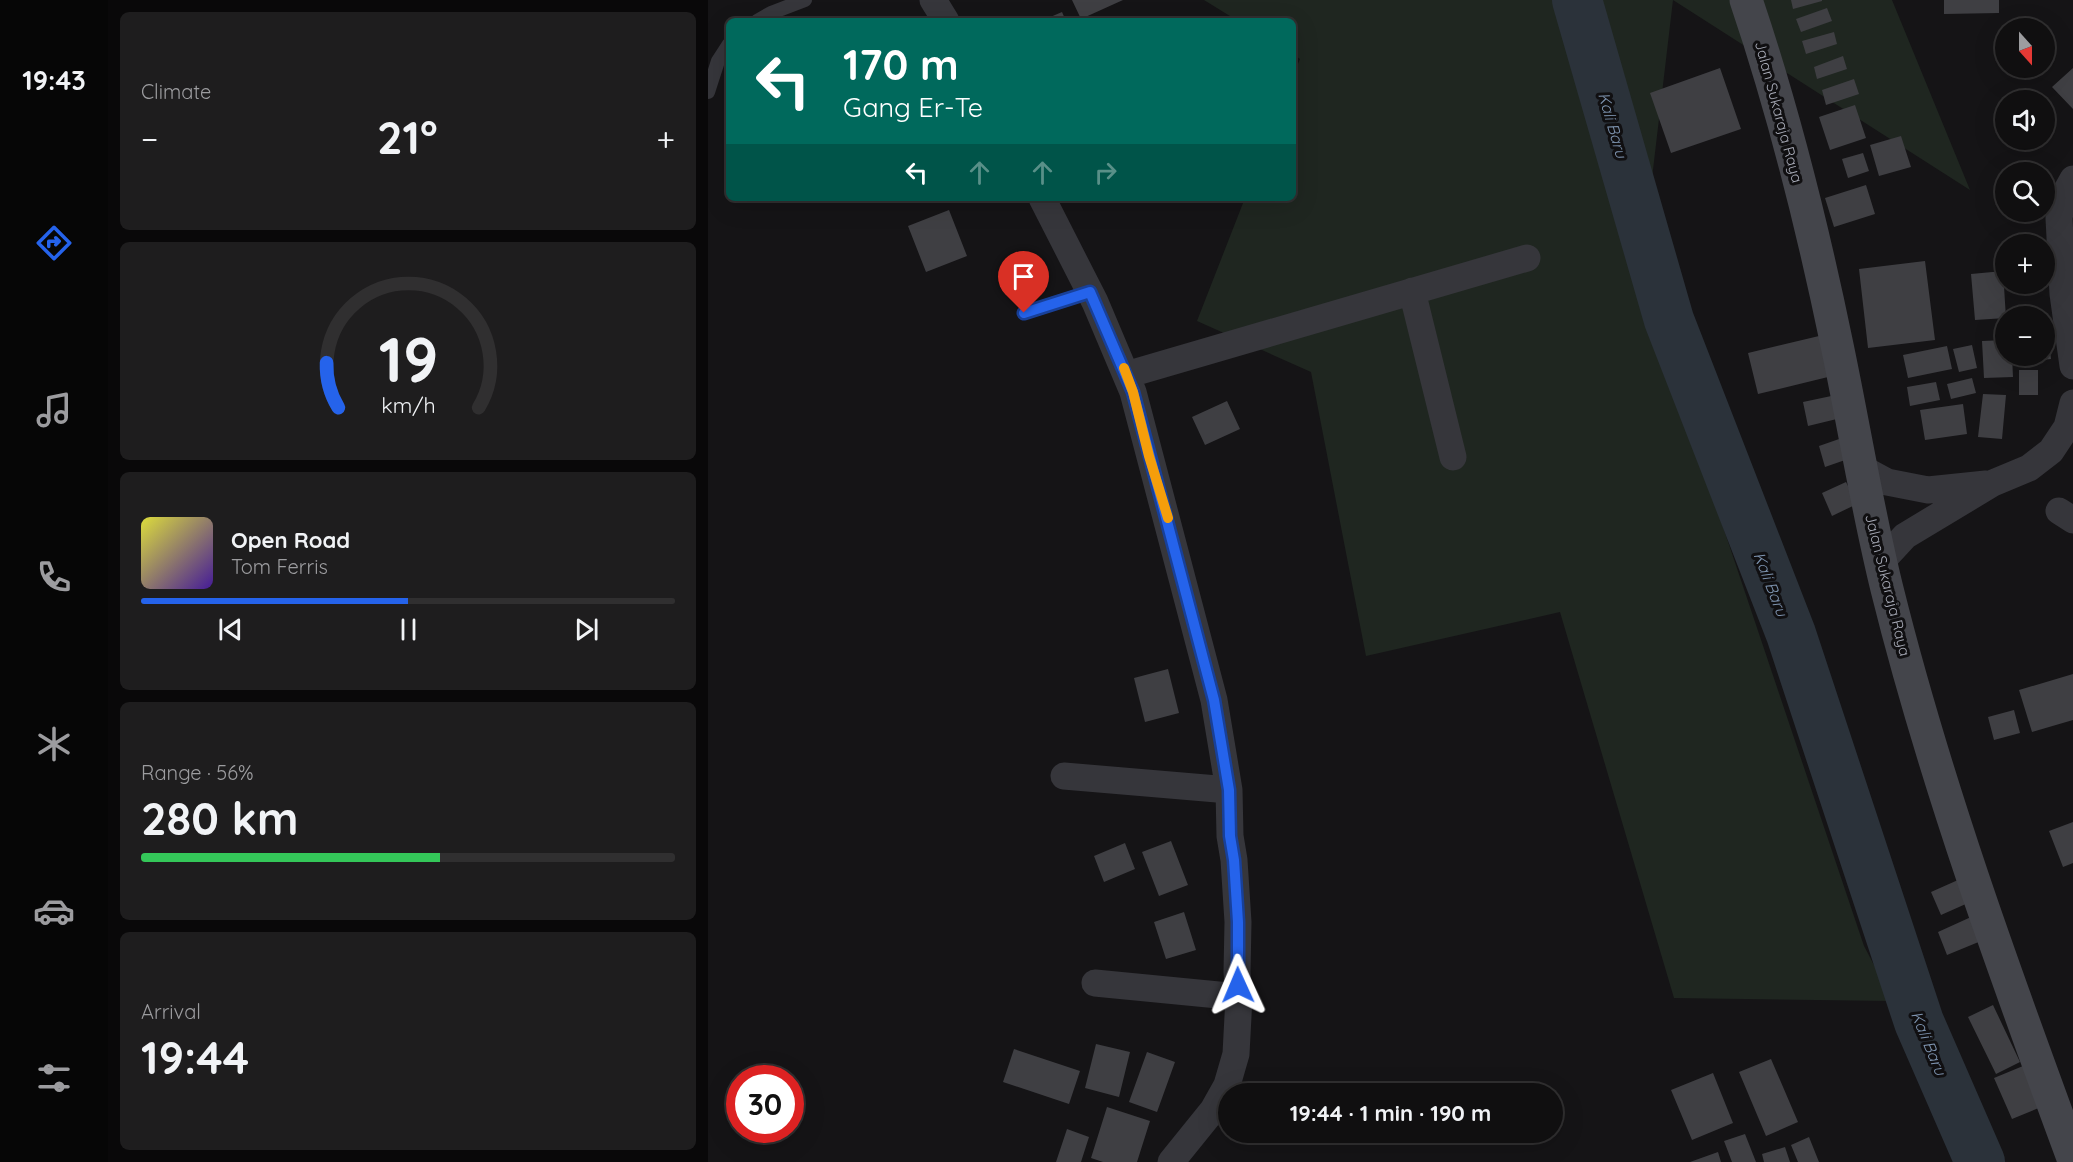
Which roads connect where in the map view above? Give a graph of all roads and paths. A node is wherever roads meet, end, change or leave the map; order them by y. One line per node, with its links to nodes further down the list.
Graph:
1 (805, 0): 3 (lane)
2 (1746, 0): 16 (street, Jalan Sukaraja Raya)
3 (762, 18)
4 (726, 49): 5 (lane)
5 (708, 92)
6 (2073, 179): 12 (street)
7 (1044, 201): 10 (street)
8 (1527, 258): 9 (street)
9 (1412, 291): 13 (street); 15 (street)
10 (1090, 292): 11 (lane); 13 (street)
11 (1024, 313)
12 (2073, 366)
13 (1126, 375): 20 (street)
14 (2073, 403): 17 (street)
15 (1453, 457)
16 (1861, 468): 17 (street); 18 (street, Jalan Sukaraja Raya)
17 (1993, 483): 18 (street)
18 (1880, 563): 23 (street, Jalan Sukaraja Raya)
19 (1064, 776): 20 (street)
20 (1229, 790): 22 (street)
21 (1095, 983): 22 (street)
22 (1239, 997): 24 (street)
23 (2073, 1158)
24 (1171, 1162)

